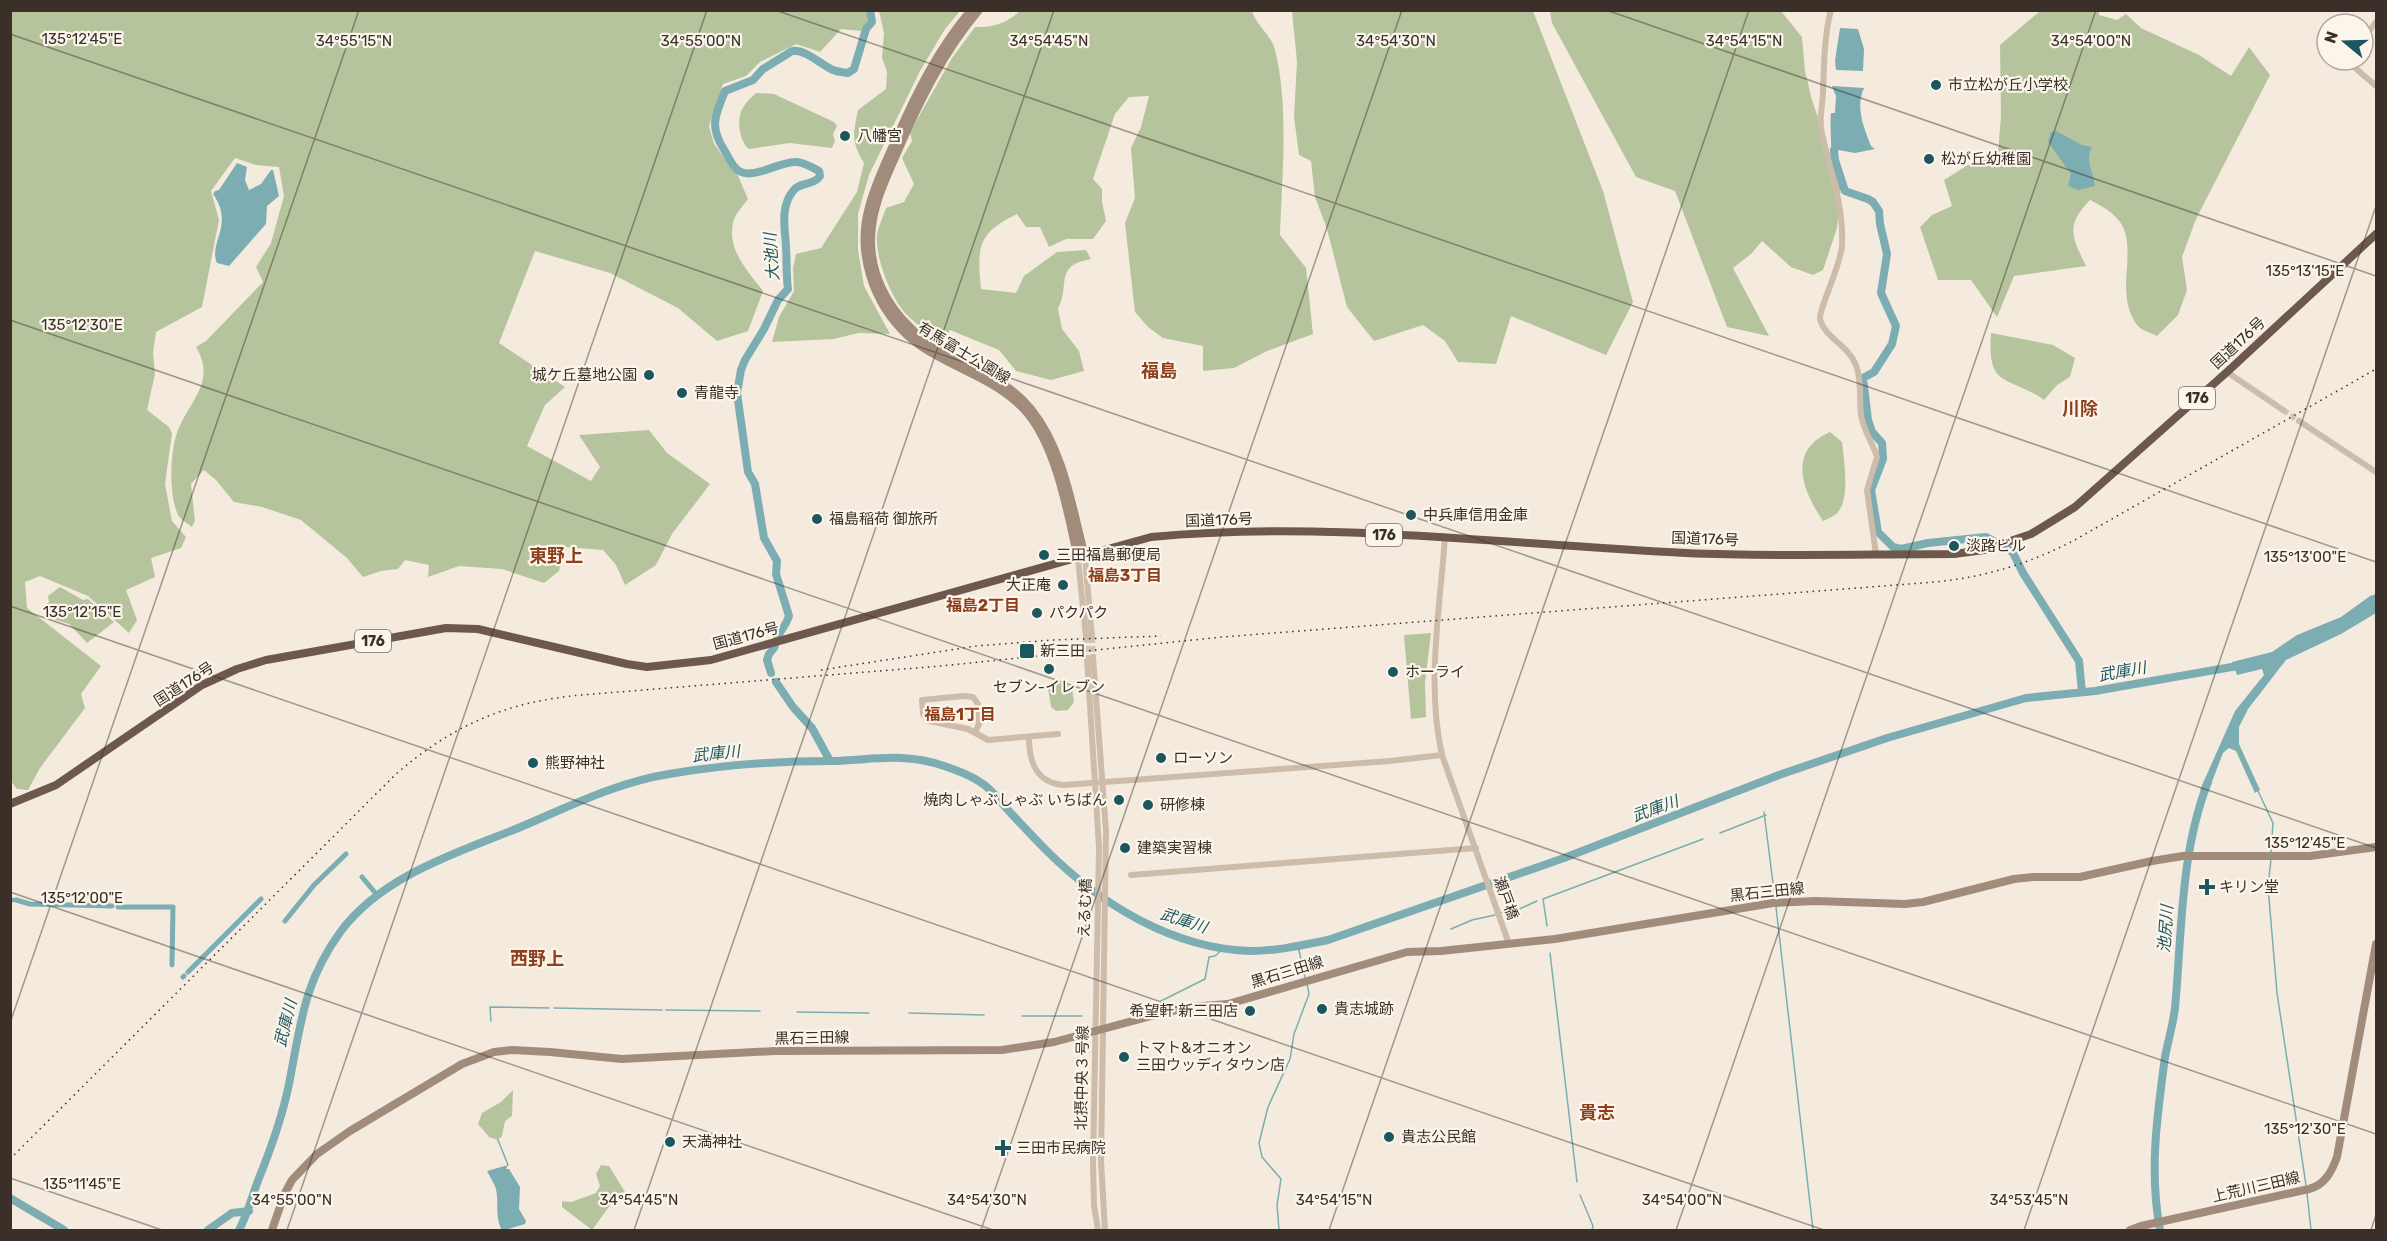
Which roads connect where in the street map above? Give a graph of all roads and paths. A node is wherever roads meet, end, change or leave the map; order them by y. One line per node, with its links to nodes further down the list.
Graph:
1 (971, 10): 13 (main road, 有馬富士公園線)
2 (979, 10): 13 (main road, 有馬富士公園線)
3 (1831, 10): 12 (street)
4 (2360, 72): 5 (street)
5 (2376, 86)
6 (2376, 234): 7 (highway, 国道176号 / 176)
7 (2227, 372): 8 (street); 12 (highway, 国道176号 / 176)
8 (2283, 410)
9 (2299, 421): 10 (street)
10 (2376, 472)
11 (1445, 537): 12 (highway, 国道176号 / 176); 13 (highway, 国道176号 / 176); 19 (street, 瀬戸橋)
12 (1876, 554)
13 (1082, 558): 14 (street); 21 (highway, 国道176号 / 176)
14 (1089, 637)
15 (1090, 658): 20 (street)
16 (975, 733): 16 (street); 18 (street)
17 (1058, 734): 18 (street)
18 (1029, 737): 20 (street)
19 (1442, 755): 20 (street); 23 (street, 瀬戸橋)
20 (1100, 783): 28 (street, えるむ橋); 28 (street, えるむ橋)
21 (10, 804)
22 (2376, 847): 25 (main road, 黒石三田線)
23 (1476, 849): 24 (street); 25 (street, 瀬戸橋)
24 (1131, 875)
25 (1509, 944): 29 (main road, 黒石三田線)
26 (2376, 944): 27 (main road, 上荒川三田線)
27 (2375, 959): 34 (main road, 上荒川三田線)
28 (1099, 963): 29 (street, 北摂中央３号線); 30 (street, 北摂中央３号線)
29 (1103, 1029): 30 (main road, 黒石三田線); 33 (street, 北摂中央３号線)
30 (1095, 1032): 31 (main road, 黒石三田線); 32 (street, 北摂中央３号線)
31 (272, 1230)
32 (1098, 1230)
33 (1105, 1230)
34 (2130, 1230)

